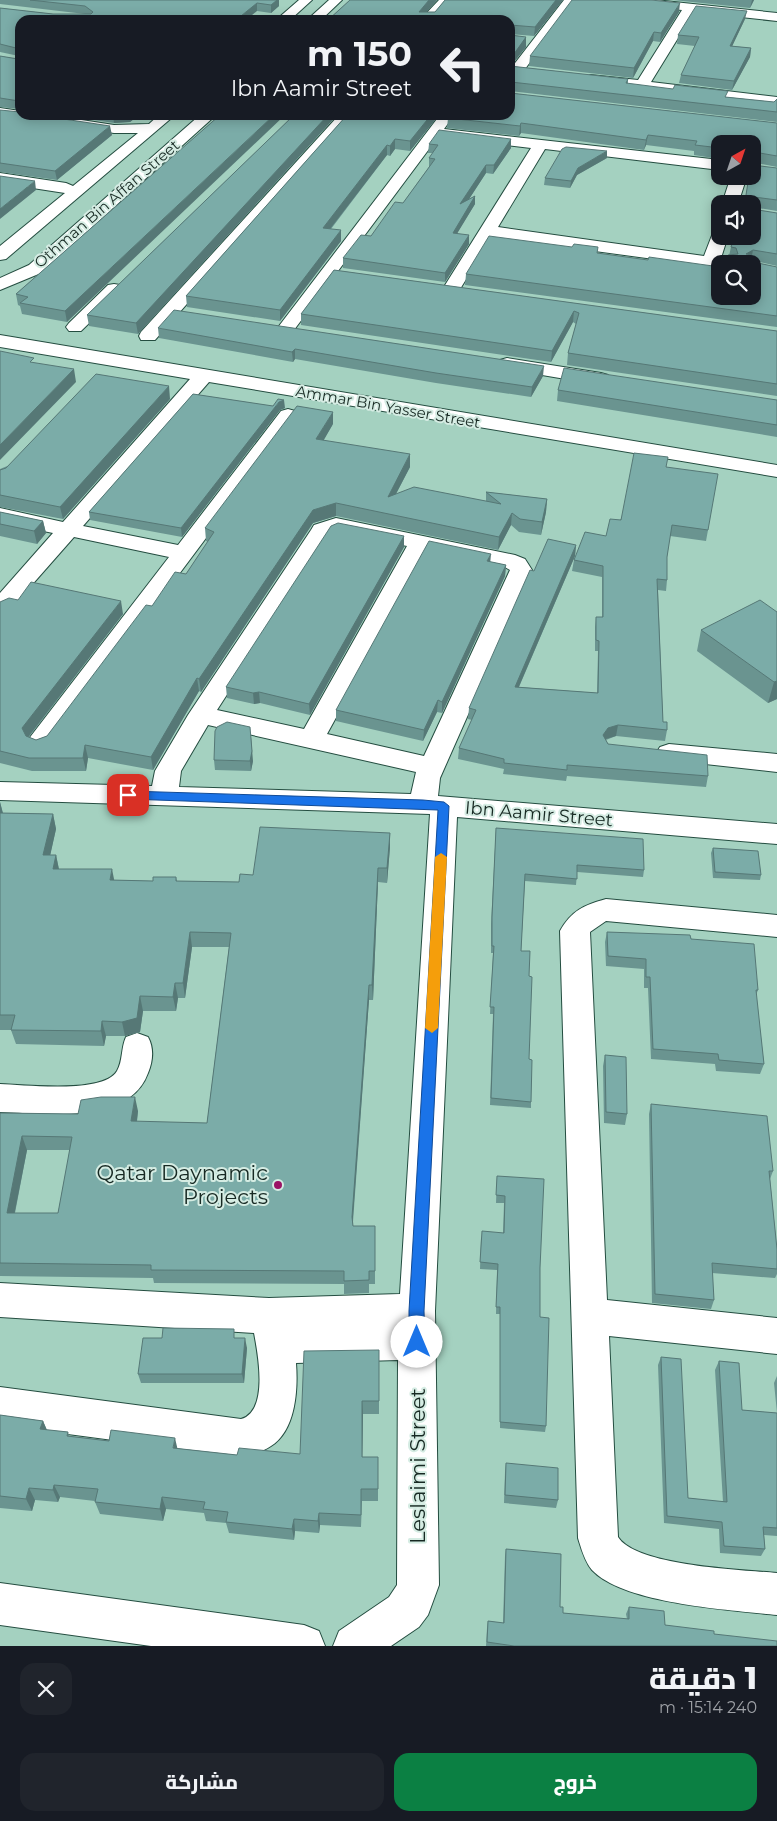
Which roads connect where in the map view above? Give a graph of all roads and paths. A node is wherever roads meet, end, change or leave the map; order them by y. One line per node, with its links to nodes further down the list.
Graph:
1 (323, 0): 6 (street)
2 (336, 0): 9 (street)
3 (446, 0): 10 (street)
4 (570, 0): 13 (street)
5 (621, 0): 7 (street)
6 (300, 7): 8 (street)
7 (690, 8): 11 (street); 18 (street)
8 (289, 15)
9 (319, 15)
10 (431, 15)
11 (777, 16)
12 (519, 40): 13 (street)
13 (538, 42): 14 (street)
14 (515, 69)
15 (515, 70): 16 (street)
16 (536, 72)
17 (575, 77): 18 (street)
18 (642, 85): 19 (street)
19 (777, 101)
20 (0, 112): 21 (street)
21 (15, 114)
22 (54, 120): 29 (street)
23 (162, 120): 28 (street, Othman Bin Affan Street)
24 (182, 120): 45 (street, Othman Bin Affan Street)
25 (203, 120): 46 (street, Othman Bin Affan Street)
26 (343, 120): 50 (street)
27 (444, 120): 30 (street)
28 (152, 128): 29 (street); 32 (street, Othman Bin Affan Street)
29 (114, 129): 33 (street)
30 (435, 132): 31 (street); 42 (street)
31 (541, 143): 34 (street); 38 (street)
32 (131, 146): 33 (street); 37 (street, Othman Bin Affan Street)
33 (112, 150): 36 (street)
34 (711, 165)
35 (0, 178): 36 (street)
36 (66, 188): 39 (street)
37 (28, 231): 39 (street); 40 (street, Othman Bin Affan Street)
38 (488, 231): 41 (street); 48 (street)
39 (5, 239)
40 (0, 255)
41 (711, 262)
42 (328, 272): 43 (street); 55 (street)
43 (347, 275)
44 (125, 279): 53 (street)
45 (0, 281)
46 (0, 285)
47 (432, 287): 48 (street)
48 (451, 290): 49 (street)
49 (471, 292)
50 (170, 312): 51 (street); 58 (street)
51 (189, 315)
52 (0, 323): 62 (street)
53 (75, 327)
54 (266, 327): 55 (street)
55 (285, 330): 57 (street)
56 (0, 331): 62 (street, Ammar Bin Yasser Street)
57 (304, 333)
58 (148, 336)
59 (0, 341): 61 (street, Ammar Bin Yasser Street)
60 (488, 362): 63 (street)
61 (204, 375): 66 (street, Ammar Bin Yasser Street); 68 (street)
62 (270, 376): 65 (street, Ammar Bin Yasser Street)
63 (624, 382)
64 (288, 415): 70 (street)
65 (777, 453)
66 (777, 472)
67 (0, 515): 68 (street)
68 (68, 530): 70 (street); 71 (street)
69 (421, 542): 72 (street); 73 (street); 77 (street, Leslaimi Street)
70 (183, 553): 74 (street)
71 (0, 607)
72 (201, 715): 73 (street); 79 (street)
73 (311, 739): 77 (street)
74 (40, 742)
75 (644, 750): 76 (street)
76 (777, 763)
77 (433, 768): 80 (street, Leslaimi Street)
78 (0, 791): 79 (street, Ibn Aamir Street)
79 (164, 796): 80 (street, Ibn Aamir Street)
80 (433, 805): 81 (street, Ibn Aamir Street); 87 (street, Leslaimi Street)
81 (777, 834)
82 (777, 926): 86 (street)
83 (138, 1046): 84 (street)
84 (0, 1098)
85 (0, 1300): 88 (street)
86 (590, 1316): 89 (street); 91 (street)
87 (417, 1326): 88 (street); 94 (street, Leslaimi Street)
88 (273, 1330): 90 (street)
89 (777, 1336)
90 (0, 1406)
91 (777, 1594)
92 (0, 1604): 93 (street)
93 (304, 1646)
94 (354, 1646)

